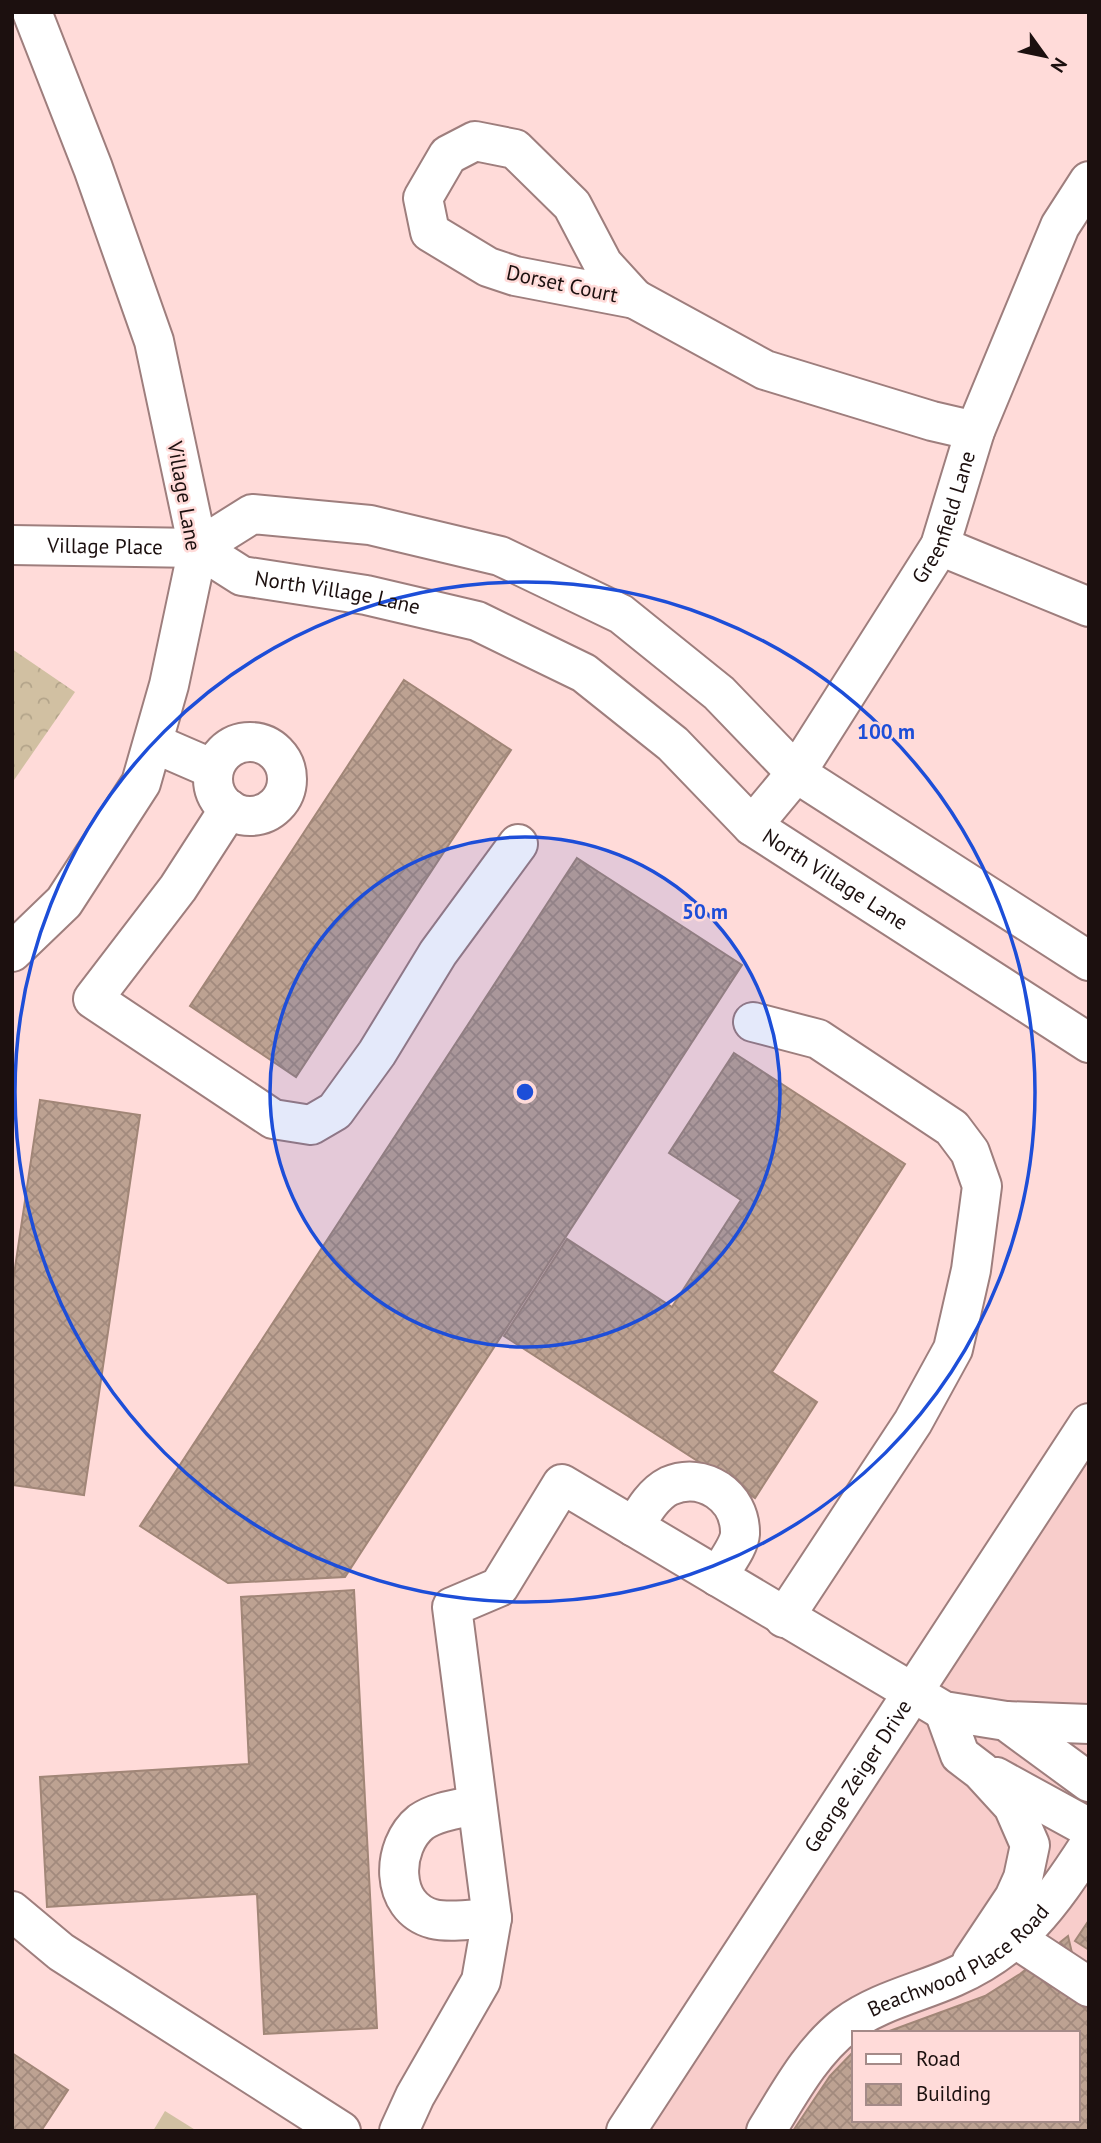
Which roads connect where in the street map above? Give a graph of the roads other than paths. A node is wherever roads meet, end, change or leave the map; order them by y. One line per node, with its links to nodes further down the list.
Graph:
1 (32, 12): 7 (street, Village Lane)
2 (1089, 181): 4 (street, Greenfield Lane)
3 (635, 299): 3 (street, Dorset Court); 4 (street, Dorset Court)
4 (975, 431): 6 (street, Greenfield Lane)
5 (12, 545): 7 (street, Village Place)
6 (940, 546): 8 (street); 11 (street, Greenfield Lane)
7 (198, 548): 9 (street, Village Lane); 11 (street); 13 (street, North Village Lane)
8 (1089, 607)
9 (153, 743): 10 (street); 15 (street, Village Lane)
10 (213, 769): 12 (street); 12 (street)
11 (796, 773): 13 (street, Greenfield Lane); 16 (street)
12 (229, 809): 14 (street)
13 (752, 827): 18 (street, North Village Lane)
14 (518, 844)
15 (12, 952)
16 (1089, 961)
17 (753, 1022): 22 (street)
18 (1089, 1043)
19 (1089, 1423): 23 (street, George Zeiger Drive)
20 (634, 1527): 21 (street); 21 (street); 29 (street)
21 (718, 1577): 22 (street)
22 (784, 1618): 23 (street)
23 (929, 1701): 24 (street); 27 (street); 39 (street, George Zeiger Drive)
24 (1006, 1721): 25 (street); 28 (street)
25 (1072, 1723): 26 (street)
26 (1089, 1744)
27 (971, 1763): 30 (street); 35 (street)
28 (1089, 1782)
29 (477, 1805): 33 (street); 33 (street)
30 (1089, 1828)
31 (1089, 1845): 34 (street, Beachwood Place Road)
32 (12, 1911): 37 (street)
33 (492, 1918): 38 (street)
34 (1016, 1939): 35 (street, Beachwood Place Road); 36 (street)
35 (965, 1971): 40 (street, Beachwood Place Road)
36 (1089, 1987)
37 (341, 2131)
38 (399, 2131)
39 (626, 2131)
40 (766, 2131)

